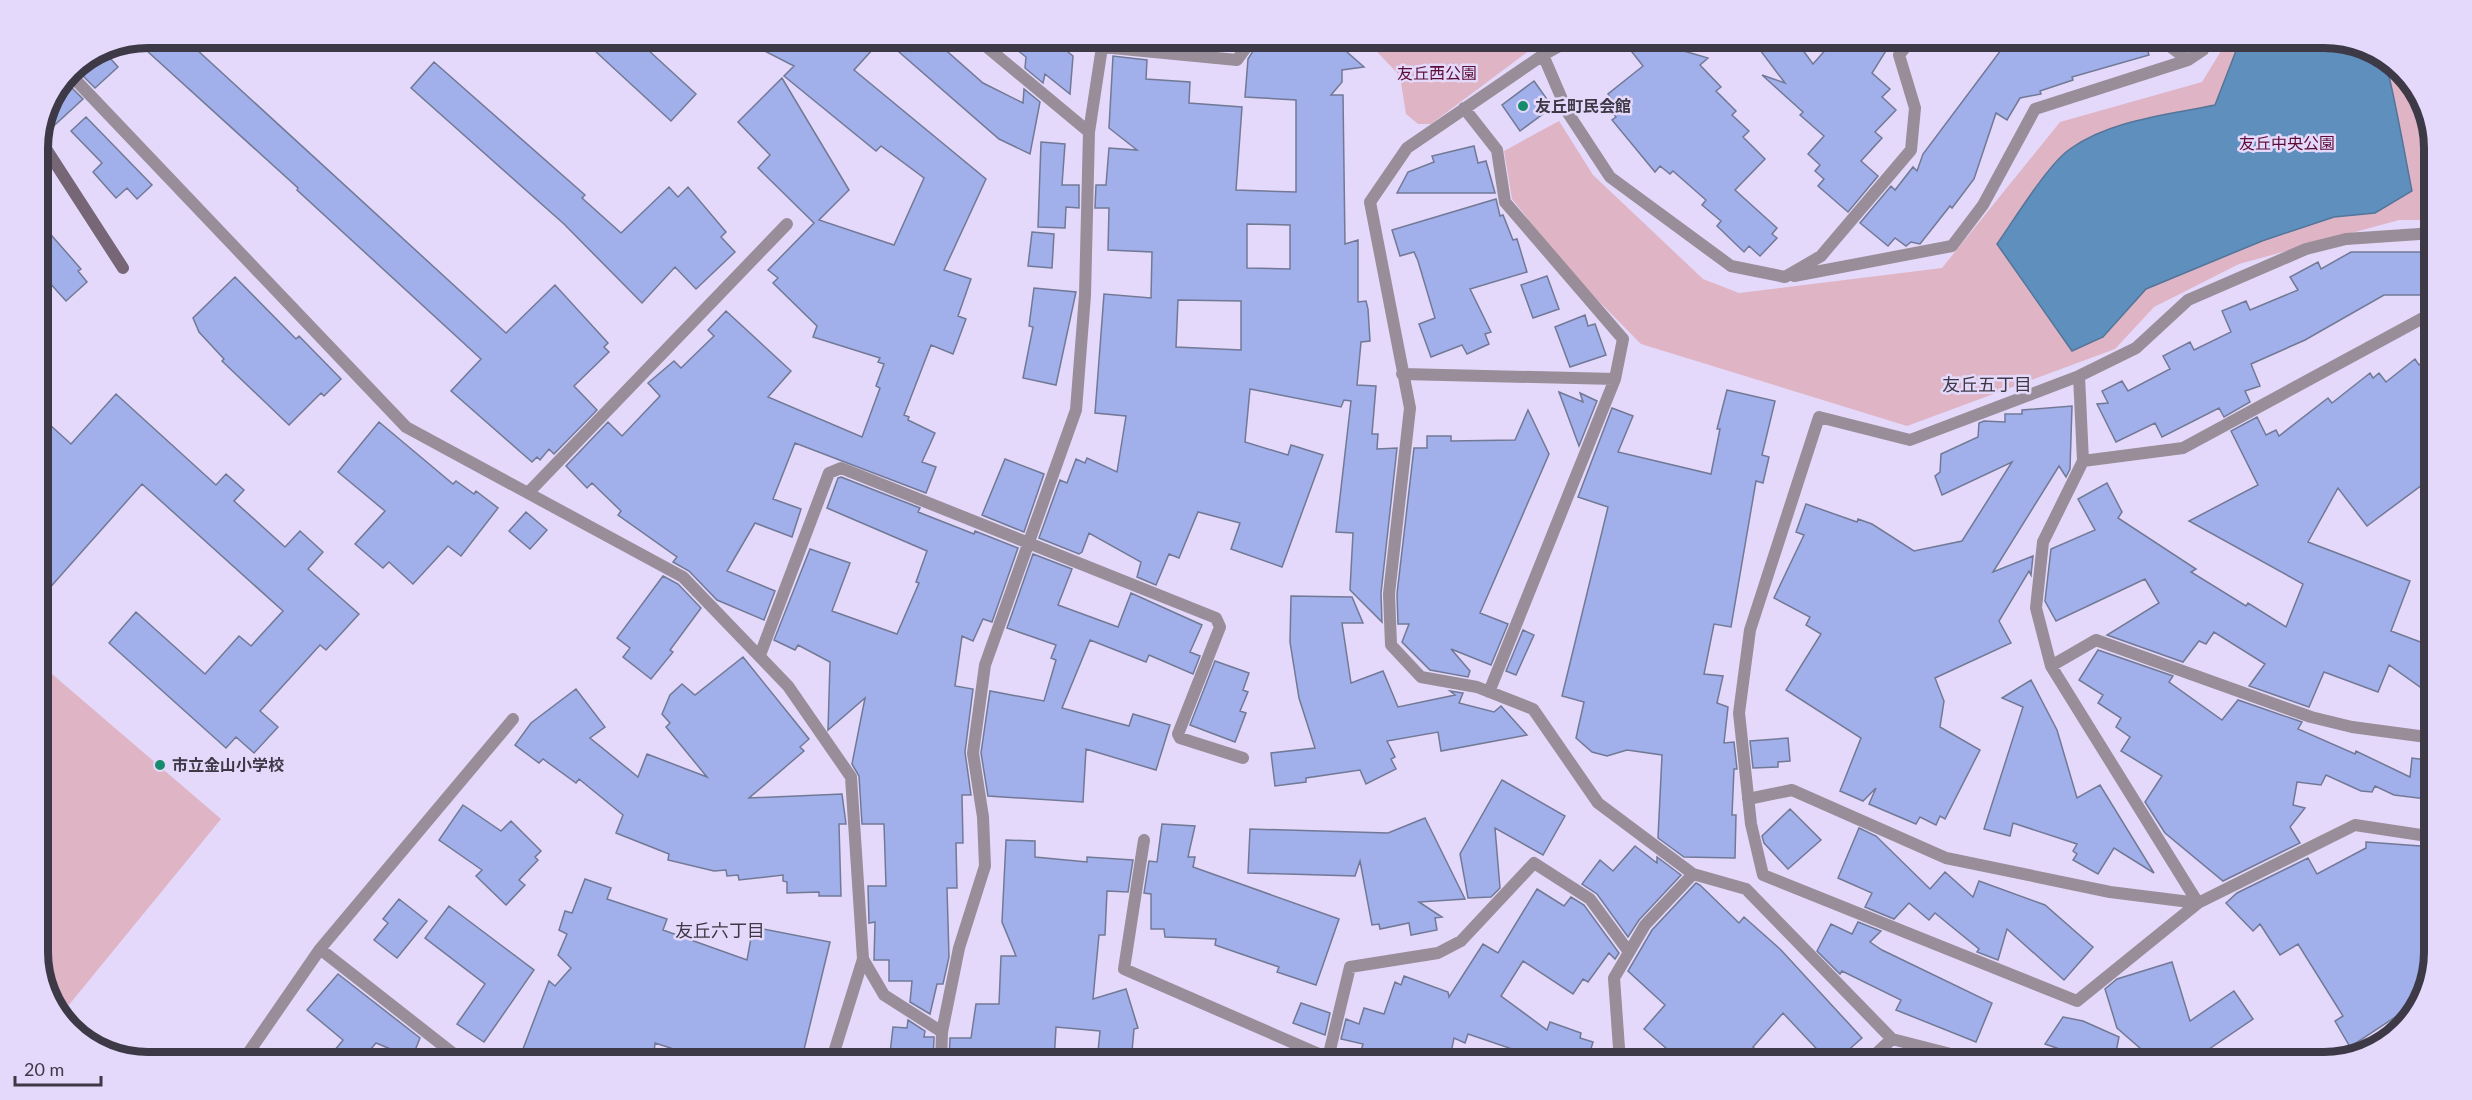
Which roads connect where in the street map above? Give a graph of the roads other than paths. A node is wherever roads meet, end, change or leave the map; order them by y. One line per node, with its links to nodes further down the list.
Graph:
1 (988, 48): 13 (street)
2 (1103, 48): 13 (street)
3 (1149, 48): 4 (street)
4 (1246, 48)
5 (1556, 48): 9 (street)
6 (1905, 48): 18 (street)
7 (2172, 48): 10 (street)
8 (2204, 48): 10 (street)
9 (1543, 55): 12 (street); 18 (street)
10 (2187, 60): 18 (street)
11 (75, 80): 24 (street)
12 (1464, 108): 20 (street); 22 (street)
13 (1089, 132): 25 (street)
14 (48, 152): 17 (street)
15 (787, 224): 24 (street)
16 (2424, 234): 21 (street)
17 (123, 268)
18 (1785, 277)
19 (2424, 317): 23 (street)
20 (1402, 374): 22 (street); 28 (street)
21 (2079, 376): 23 (street); 32 (street)
22 (1615, 379): 28 (street)
23 (2083, 461): 27 (street)
24 (528, 493): 26 (street)
25 (1027, 541): 26 (street); 31 (street); 42 (street)
26 (760, 655): 41 (street)
27 (2051, 666): 30 (street); 38 (street)
28 (1489, 692): 35 (street)
29 (513, 719): 39 (street)
30 (2424, 737)
31 (1243, 758)
32 (1748, 799): 36 (street); 38 (street)
33 (2424, 835): 38 (street)
34 (1144, 840): 48 (street)
35 (1693, 874): 37 (street); 40 (street)
36 (1763, 875): 37 (street); 38 (street)
37 (1746, 889): 43 (street)
38 (2198, 903)
39 (320, 949): 44 (street); 45 (street)
40 (1629, 952): 49 (street); 50 (street)
41 (863, 959): 42 (street); 46 (street)
42 (942, 1032): 47 (street)
43 (1892, 1039): 51 (street); 52 (street)
44 (249, 1052)
45 (451, 1052)
46 (834, 1052)
47 (941, 1052)
48 (1314, 1052)
49 (1334, 1052)
50 (1619, 1052)
51 (1878, 1052)
52 (1943, 1052)

